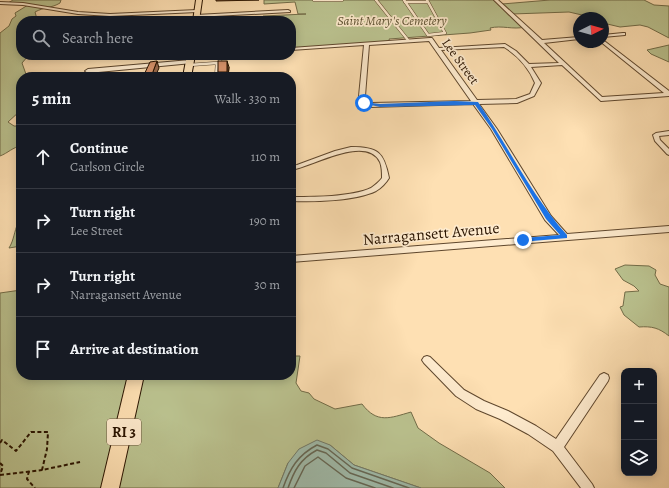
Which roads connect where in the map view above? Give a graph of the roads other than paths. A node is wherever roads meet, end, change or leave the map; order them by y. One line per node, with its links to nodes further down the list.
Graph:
1 (199, 0): 11 (main road)
2 (314, 0): 3 (lane)
3 (342, 0)
4 (376, 0): 16 (lane)
5 (405, 1): 6 (lane); 14 (lane)
6 (427, 1): 14 (lane)
7 (498, 2): 17 (street)
8 (2, 3): 9 (street); 11 (street)
9 (0, 6)
10 (288, 12): 11 (street)
11 (196, 16)
12 (623, 34): 13 (street)
13 (609, 35)
14 (429, 37): 16 (street); 21 (street, Lee Street)
15 (573, 39): 17 (street)
16 (408, 40): 18 (street)
17 (540, 42): 29 (street)
18 (367, 44): 20 (street); 37 (street)
19 (609, 46): 36 (street)
20 (296, 49)
21 (439, 49): 30 (street); 37 (street, Lee Street)
22 (182, 60): 33 (street)
23 (190, 60): 34 (main road)
24 (192, 60): 26 (lane)
25 (220, 60): 28 (lane)
26 (200, 64): 27 (lane); 32 (lane)
27 (207, 64): 28 (lane); 31 (lane)
28 (217, 64): 35 (lane)
29 (562, 64): 30 (street); 36 (street)
30 (528, 66): 37 (street)
31 (206, 69)
32 (199, 70)
33 (88, 71)
34 (188, 72)
35 (216, 72)
36 (669, 94)
37 (477, 103): 43 (street, Lee Street)
38 (669, 133): 39 (street)
39 (669, 153)
40 (296, 167): 41 (street)
41 (296, 199)
42 (669, 229): 43 (street, Narragansett Avenue)
43 (565, 237): 44 (street, Narragansett Avenue)
44 (296, 259)
45 (427, 360): 48 (street)
46 (604, 378): 48 (street)
47 (135, 380): 49 (main road, RI 3)
48 (557, 447): 50 (street)
49 (110, 488)
50 (588, 488)

